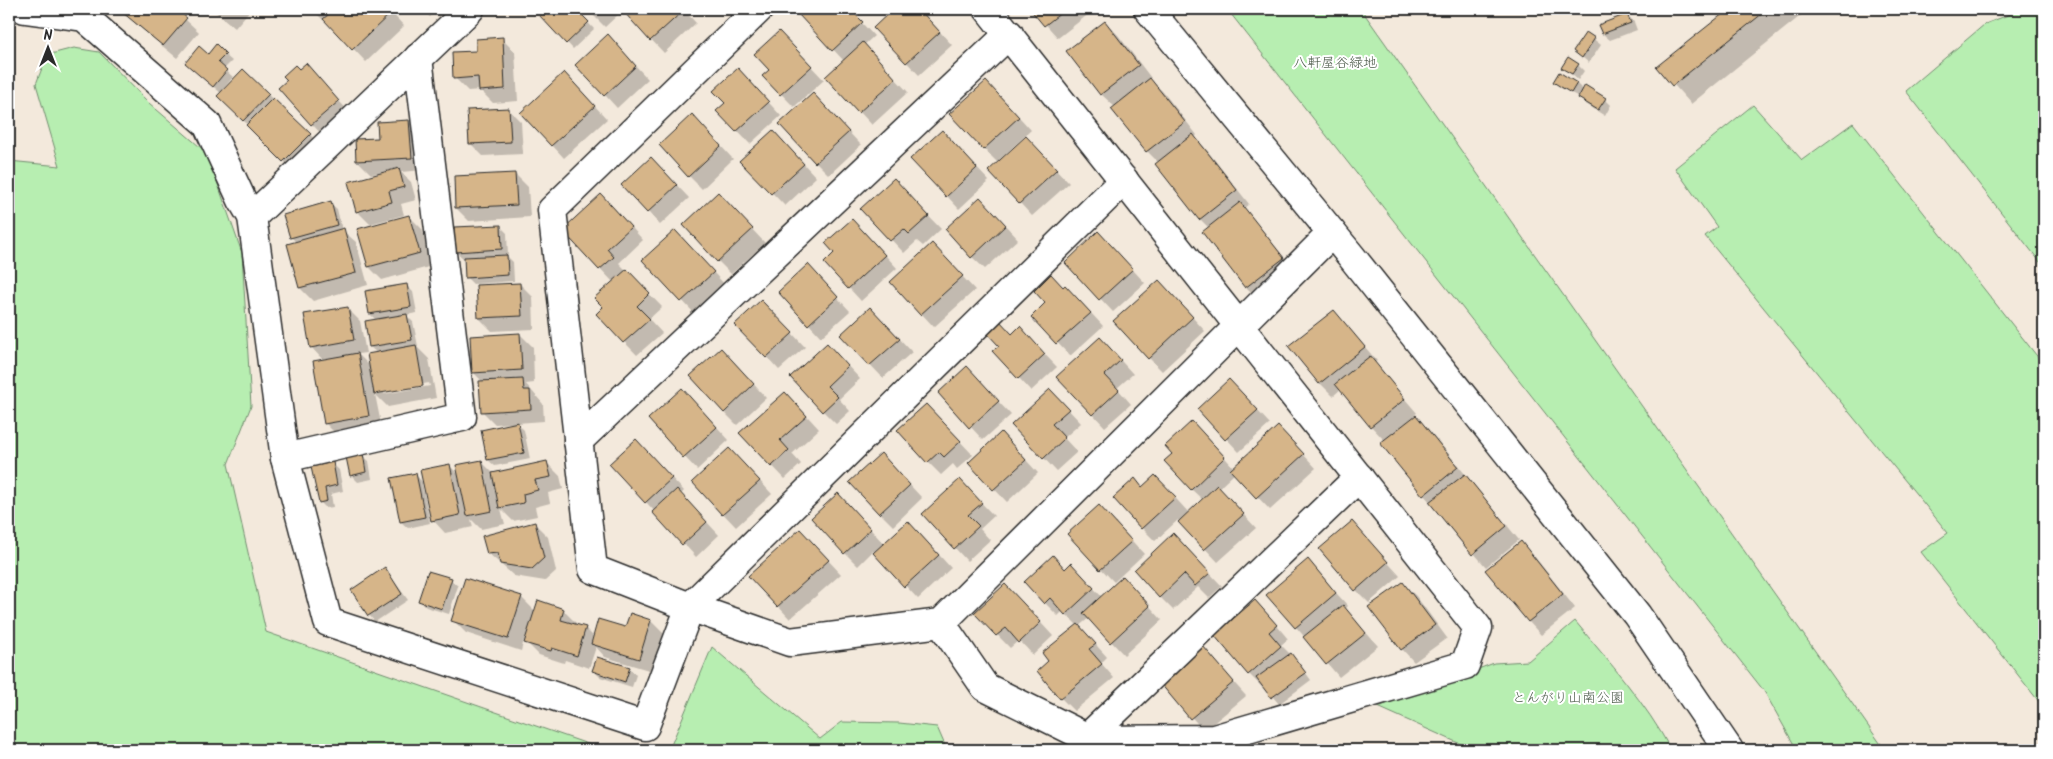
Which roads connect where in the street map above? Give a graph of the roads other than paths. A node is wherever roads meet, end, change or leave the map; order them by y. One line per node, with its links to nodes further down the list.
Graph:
1 (25, 9): 6 (street)
2 (470, 9): 8 (street)
3 (759, 9): 13 (street)
4 (988, 9): 7 (street)
5 (1148, 9): 11 (street)
6 (88, 13): 10 (street)
7 (1009, 34): 9 (street); 13 (street)
8 (418, 58): 10 (street); 14 (street)
9 (1124, 180): 12 (street); 16 (street)
10 (252, 217): 14 (street)
11 (1332, 233): 12 (street); 19 (street)
12 (1240, 326): 15 (street); 17 (street)
13 (578, 441): 16 (street)
14 (285, 458): 16 (street)
15 (1359, 476): 18 (street); 18 (street)
16 (690, 607): 17 (street)
17 (941, 623): 18 (street)
18 (1087, 738)
19 (1729, 750)

